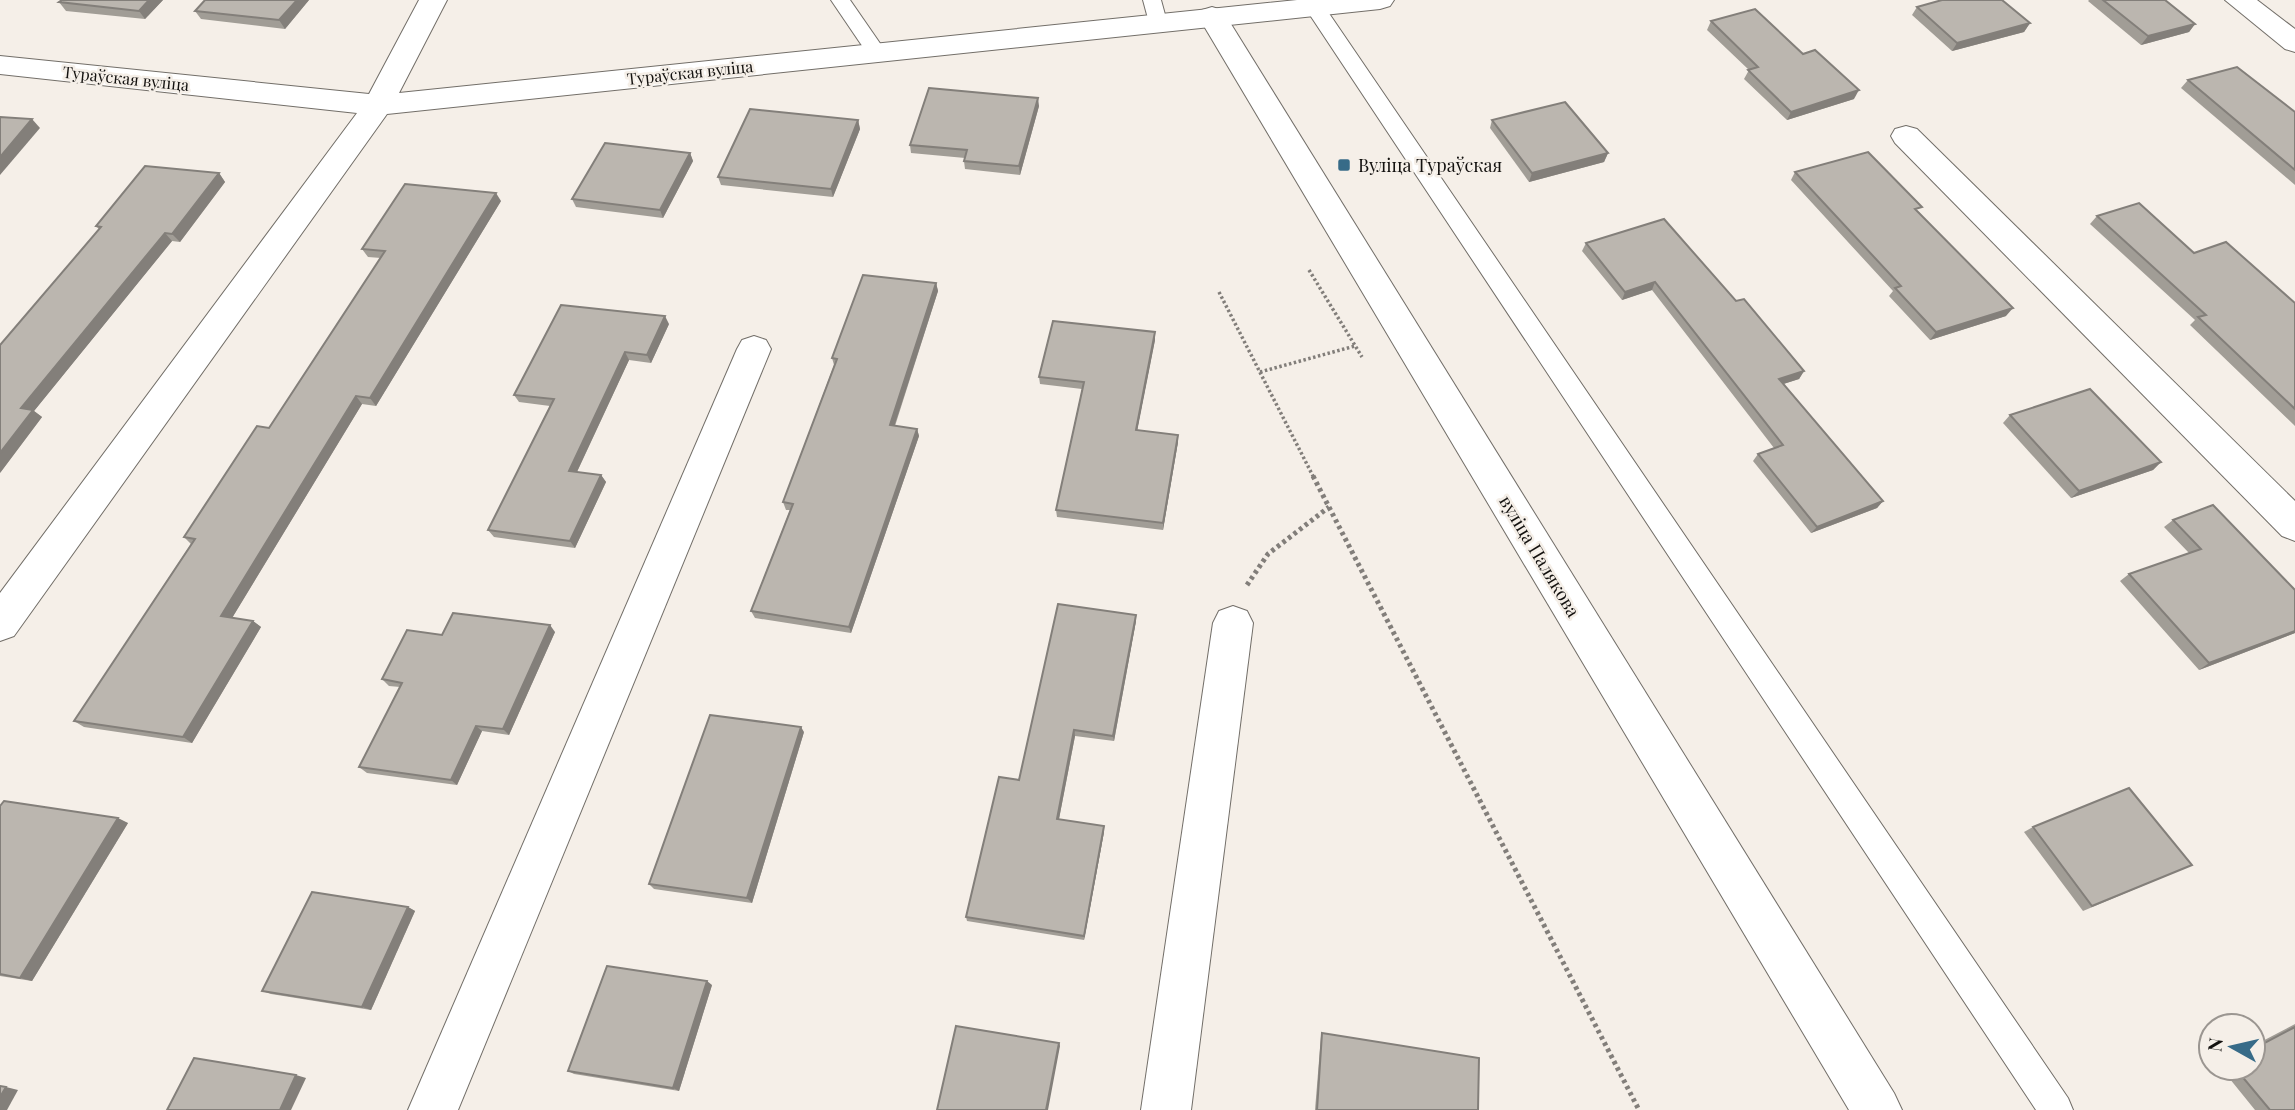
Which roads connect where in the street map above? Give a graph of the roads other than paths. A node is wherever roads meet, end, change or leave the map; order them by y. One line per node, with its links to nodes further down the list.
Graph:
1 (433, 0): 11 (street)
2 (840, 0): 9 (lane)
3 (1380, 0): 5 (street, Тураўская вуліца)
4 (2239, 0): 8 (street)
5 (1314, 3): 6 (street, Тураўская вуліца); 20 (lane)
6 (1212, 8): 7 (street, Тураўская вуліца); 19 (street, вуліца Палякова)
7 (1154, 11): 9 (street, Тураўская вуліца)
8 (2295, 43)
9 (876, 52): 11 (street, Тураўская вуліца)
10 (0, 65): 11 (street, Тураўская вуліца)
11 (378, 105): 15 (street)
12 (1906, 136): 14 (street)
13 (754, 349): 17 (street)
14 (2295, 525)
15 (0, 624)
16 (1233, 624): 18 (street)
17 (433, 1110)
18 (1166, 1110)
19 (1877, 1110)
20 (2056, 1110)

